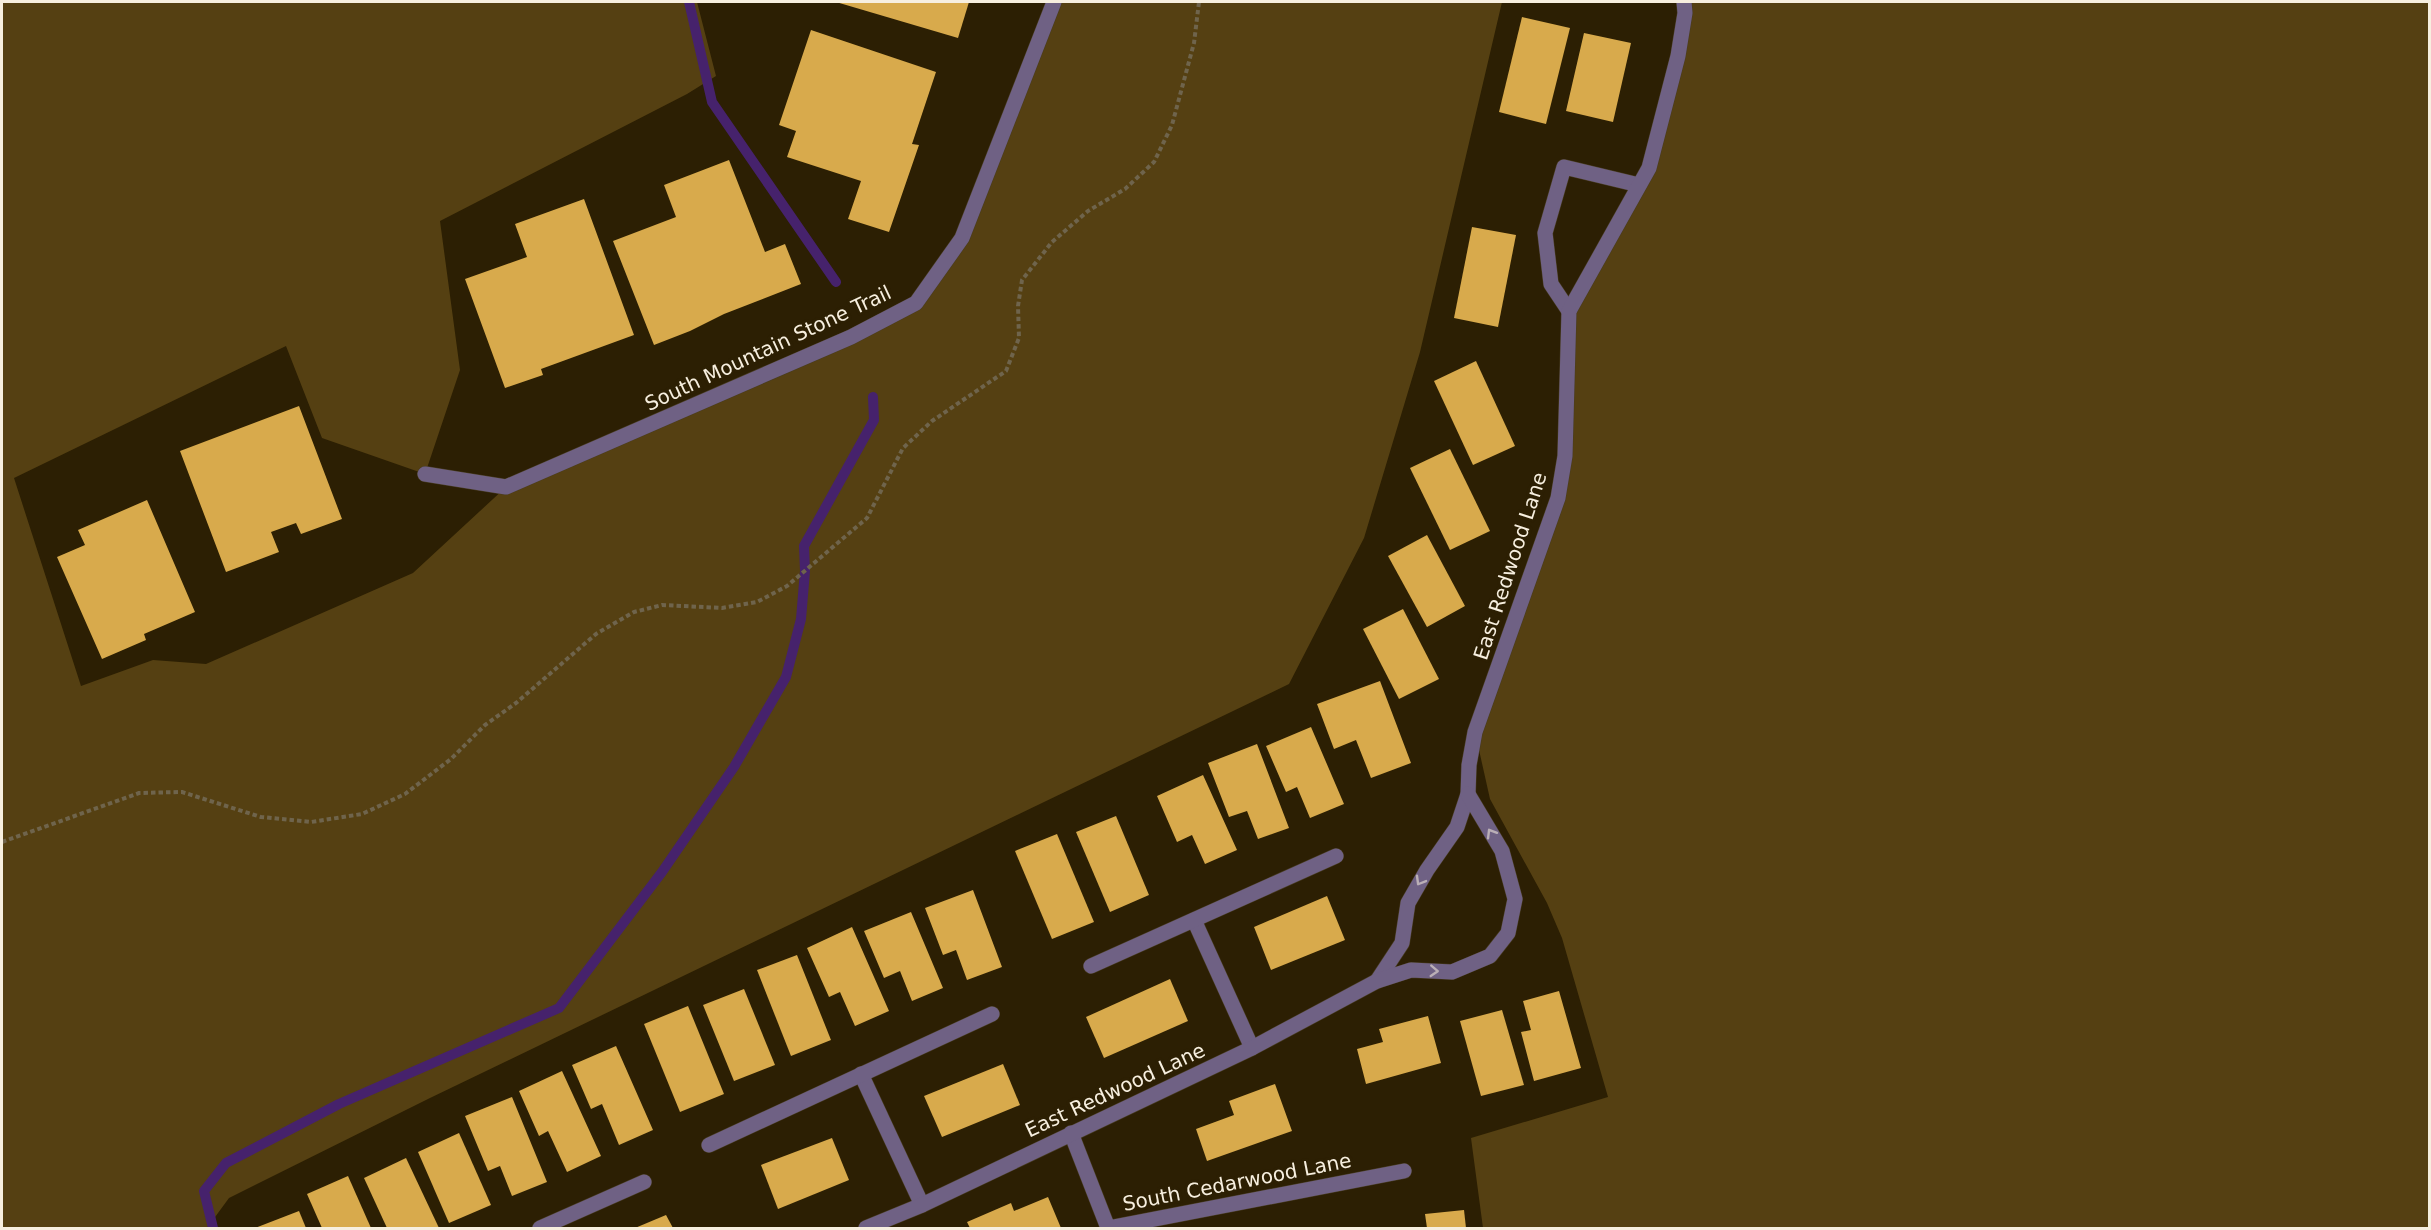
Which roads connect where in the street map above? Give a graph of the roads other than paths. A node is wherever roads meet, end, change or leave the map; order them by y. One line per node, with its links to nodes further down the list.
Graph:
1 (1054, 2): 5 (street, South Mountain Stone Trail)
2 (1684, 2): 3 (street, East Redwood Lane)
3 (1639, 185): 4 (street, East Redwood Lane); 4 (street)
4 (1569, 311): 6 (street, East Redwood Lane)
5 (425, 474)
6 (1468, 794): 10 (street, East Redwood Lane, one-way to 10); 10 (street, East Redwood Lane, one-way to 6)
7 (1336, 856): 8 (street)
8 (1194, 920): 9 (street); 12 (street)
9 (1091, 966)
10 (1377, 981): 12 (street, East Redwood Lane)
11 (992, 1014): 13 (street)
12 (1252, 1048): 14 (street, East Redwood Lane)
13 (861, 1074): 15 (street); 18 (street)
14 (1071, 1133): 16 (street, South Cedarwood Lane); 18 (street, East Redwood Lane)
15 (709, 1145)
16 (1404, 1171)
17 (644, 1182): 19 (street)
18 (922, 1205): 20 (street, East Redwood Lane)
19 (540, 1228)
20 (866, 1228)

